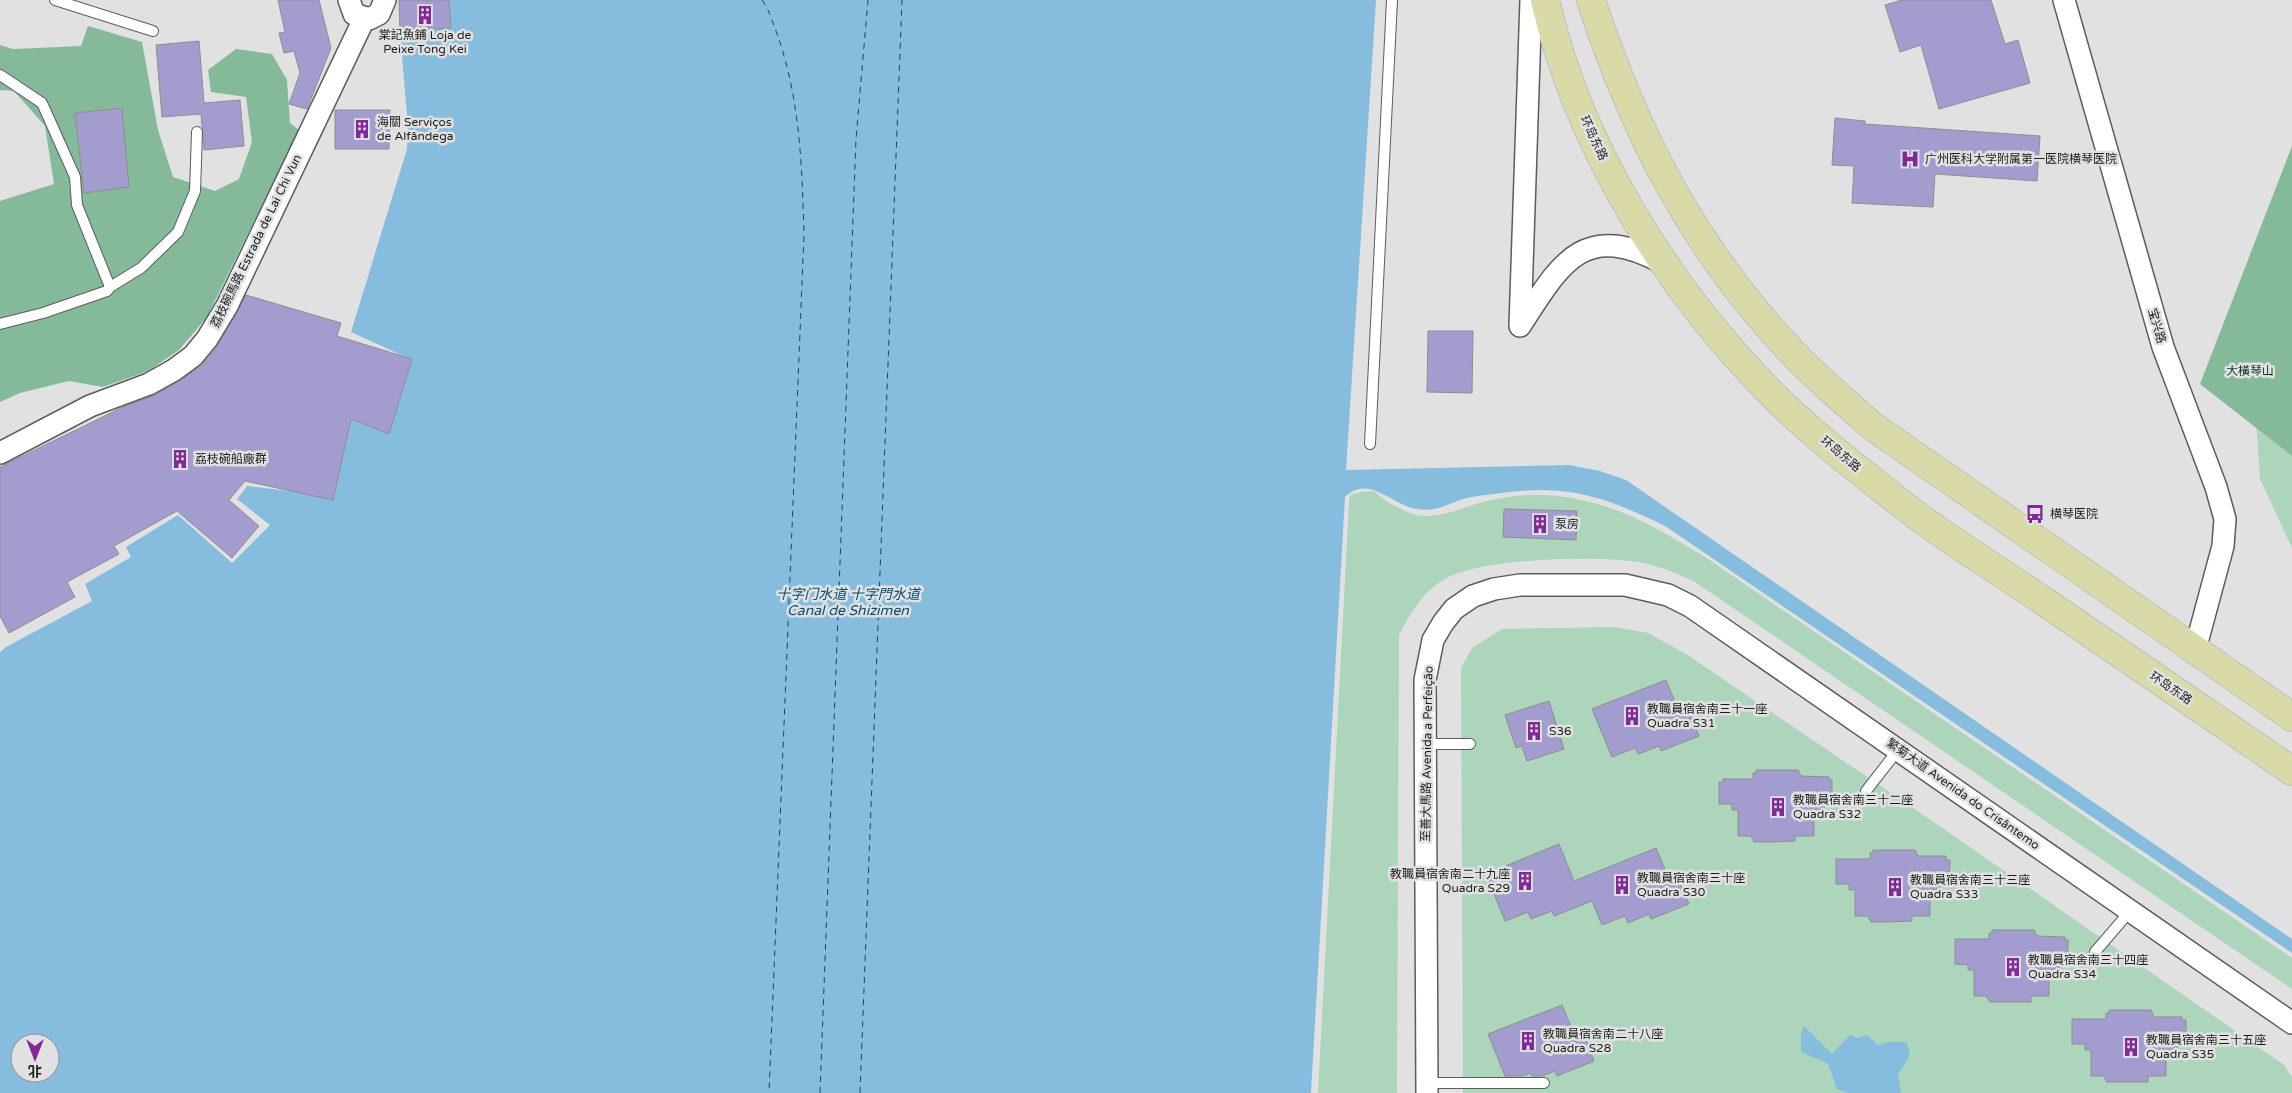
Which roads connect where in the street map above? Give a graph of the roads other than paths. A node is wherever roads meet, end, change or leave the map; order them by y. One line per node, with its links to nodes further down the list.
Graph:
1 (55, 0): 10 (lane)
2 (349, 0): 9 (street)
3 (385, 0): 9 (street)
4 (1392, 0): 16 (lane)
5 (1531, 0): 13 (street)
6 (1545, 0): 13 (main road, 环岛东路)
7 (1591, 0): 19 (main road)
8 (2064, 0): 19 (street, 宝兴路)
9 (364, 19): 17 (street, 荔枝碗馬路 Estrada de Lai Chi Vun)
10 (153, 31)
11 (0, 75): 14 (lane)
12 (198, 132): 14 (lane)
13 (1663, 263): 24 (main road, 环岛东路)
14 (110, 287): 15 (lane)
15 (0, 324)
16 (1370, 444)
17 (0, 453)
18 (1625, 585): 21 (street, 至善大馬路 Avenida a Perfeição); 23 (street, 繁菊大道 Avenida do Crisântemo)
19 (2196, 650): 20 (main road)
20 (2292, 717)
21 (1425, 744): 22 (lane); 30 (street, 至善大馬路 Avenida a Perfeição)
22 (1470, 744)
23 (1898, 750): 25 (lane); 26 (street, 繁菊大道 Avenida do Crisântemo)
24 (2292, 771)
25 (1866, 791)
26 (2131, 910): 27 (lane); 28 (street, 繁菊大道 Avenida do Crisântemo)
27 (2095, 952)
28 (2292, 1023)
29 (1544, 1083): 30 (lane)
30 (1425, 1090)

